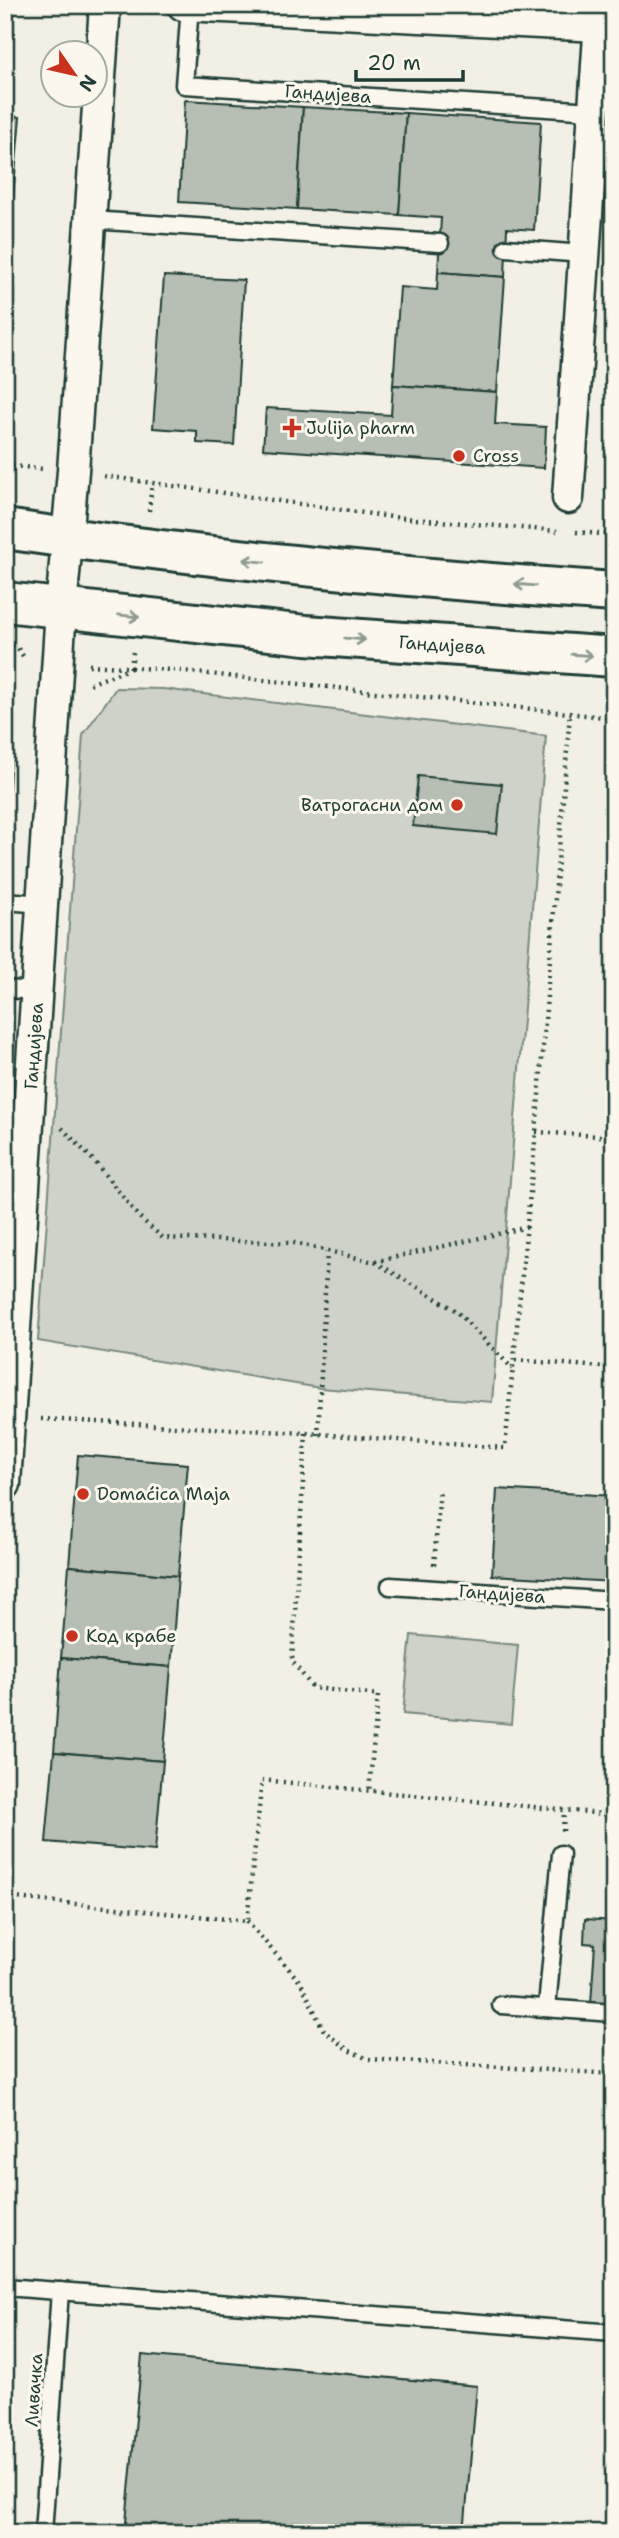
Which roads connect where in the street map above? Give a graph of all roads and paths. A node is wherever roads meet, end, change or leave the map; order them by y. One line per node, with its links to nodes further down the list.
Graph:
1 (105, 5): 6 (street, Гандијева)
2 (183, 5): 3 (street)
3 (190, 6): 4 (street); 5 (lane, Гандијева)
4 (600, 16): 5 (street)
5 (593, 111): 9 (street)
6 (90, 220): 7 (lane); 14 (street, Гандијева)
7 (440, 243)
8 (506, 248): 9 (lane)
9 (583, 254): 11 (street)
10 (152, 483): 13 (path)
11 (568, 498)
12 (5, 529): 14 (main road)
13 (614, 535)
14 (66, 538): 15 (main road, one-way to 14); 17 (street, Гандијева)
15 (614, 592)
16 (5, 602): 17 (main road, Гандијева)
17 (61, 609): 18 (main road, Гандијева, one-way to 18); 23 (street, Гандијева)
18 (614, 657)
19 (131, 668): 20 (path)
20 (570, 713): 21 (path); 27 (path)
21 (614, 718)
22 (5, 901): 23 (lane)
23 (43, 904): 25 (street, Гандијева)
24 (5, 989): 25 (lane)
25 (38, 991): 35 (street, Гандијева)
26 (53, 1119): 30 (path)
27 (536, 1132): 28 (path); 29 (path)
28 (614, 1137)
29 (528, 1227): 31 (path); 32 (path)
30 (327, 1252): 31 (path); 37 (path)
31 (374, 1262): 34 (path)
32 (515, 1360): 33 (path); 34 (path)
33 (614, 1368)
34 (514, 1370): 37 (path)
35 (10, 1418): 36 (path); 38 (street, Гандијева)
36 (306, 1433): 37 (path); 41 (path)
37 (318, 1435)
38 (5, 1484)
39 (390, 1586): 40 (lane, Гандијева)
40 (614, 1601)
41 (369, 1791): 42 (path); 45 (path)
42 (614, 1815)
43 (561, 1854): 47 (lane)
44 (5, 1897): 45 (path)
45 (247, 1921): 49 (path)
46 (502, 2005): 47 (lane)
47 (547, 2007): 48 (lane)
48 (614, 2013)
49 (614, 2074)
50 (5, 2287): 51 (lane)
51 (60, 2291): 52 (lane); 53 (lane, Ливачка)
52 (614, 2333)
53 (43, 2533)

